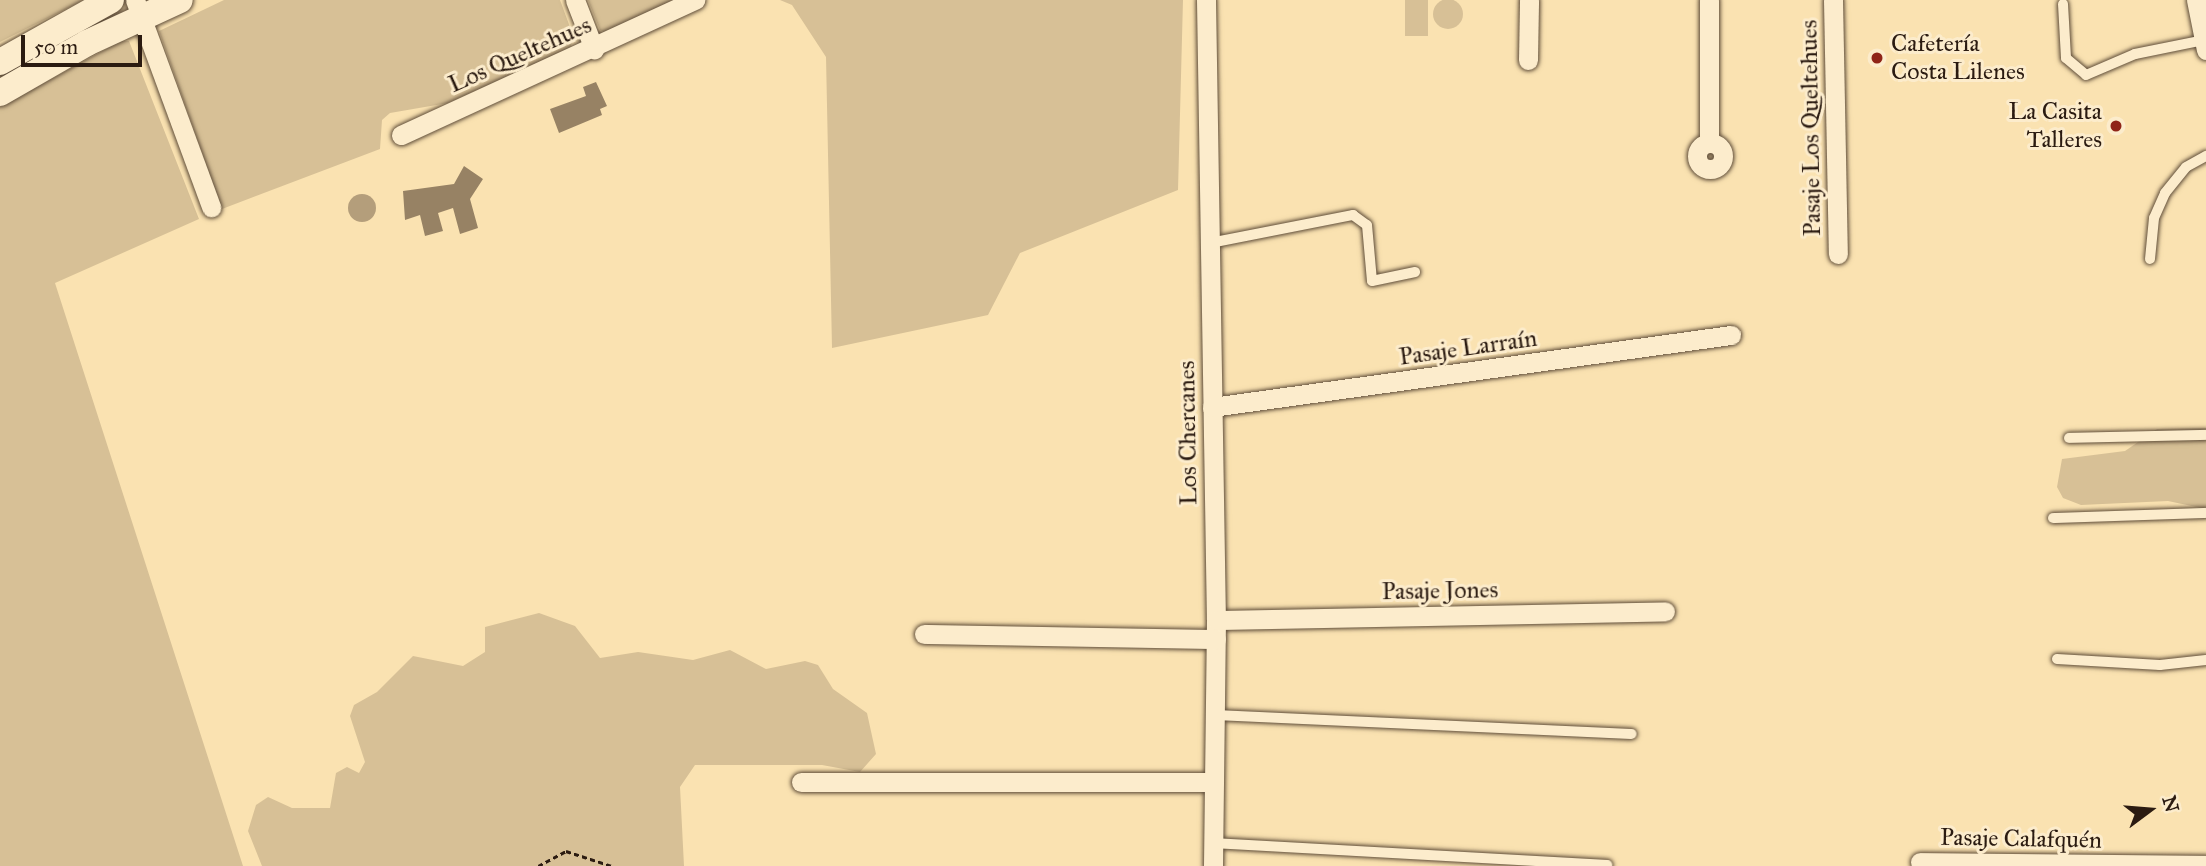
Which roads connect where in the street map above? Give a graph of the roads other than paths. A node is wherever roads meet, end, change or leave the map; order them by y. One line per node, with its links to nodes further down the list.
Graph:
1 (180, 0): 11 (main road)
2 (575, 0): 13 (street)
3 (695, 0): 13 (street, Los Queltehues)
4 (1206, 0): 21 (street, Los Chercanes)
5 (1529, 0): 14 (street)
6 (1709, 0): 18 (street)
7 (1833, 0): 22 (street, Pasaje Los Queltehues)
8 (2196, 0): 12 (street)
9 (107, 1): 15 (main road)
10 (2063, 4): 12 (lane)
11 (138, 8): 16 (main road); 20 (street)
12 (2205, 45)
13 (594, 49): 17 (street, Los Queltehues)
14 (1528, 60)
15 (0, 62)
16 (0, 93)
17 (401, 135)
18 (1709, 143)
19 (2206, 156): 23 (lane)
20 (211, 207)
21 (1210, 243): 24 (lane); 26 (street, Los Chercanes)
22 (1838, 254)
23 (2150, 259)
24 (1415, 272)
25 (1731, 335): 26 (street, Pasaje Larraín)
26 (1212, 407): 32 (street, Los Chercanes)
27 (2206, 435): 28 (lane)
28 (2069, 438)
29 (2206, 513): 30 (lane)
30 (2053, 518)
31 (1665, 611): 32 (street, Pasaje Jones)
32 (1216, 630): 33 (street, Pasaje Jones); 36 (street, Los Chercanes)
33 (924, 634)
34 (2057, 659): 35 (lane)
35 (2206, 660)
36 (1215, 715): 37 (lane); 39 (street, Los Chercanes)
37 (1632, 734)
38 (801, 782): 39 (street)
39 (1214, 782): 40 (street, Los Chercanes)
40 (1213, 843): 43 (lane); 44 (street, Los Chercanes)
41 (1920, 862): 42 (street, Pasaje Calafquén)
42 (2206, 864)
43 (1608, 865)
44 (1213, 866)

